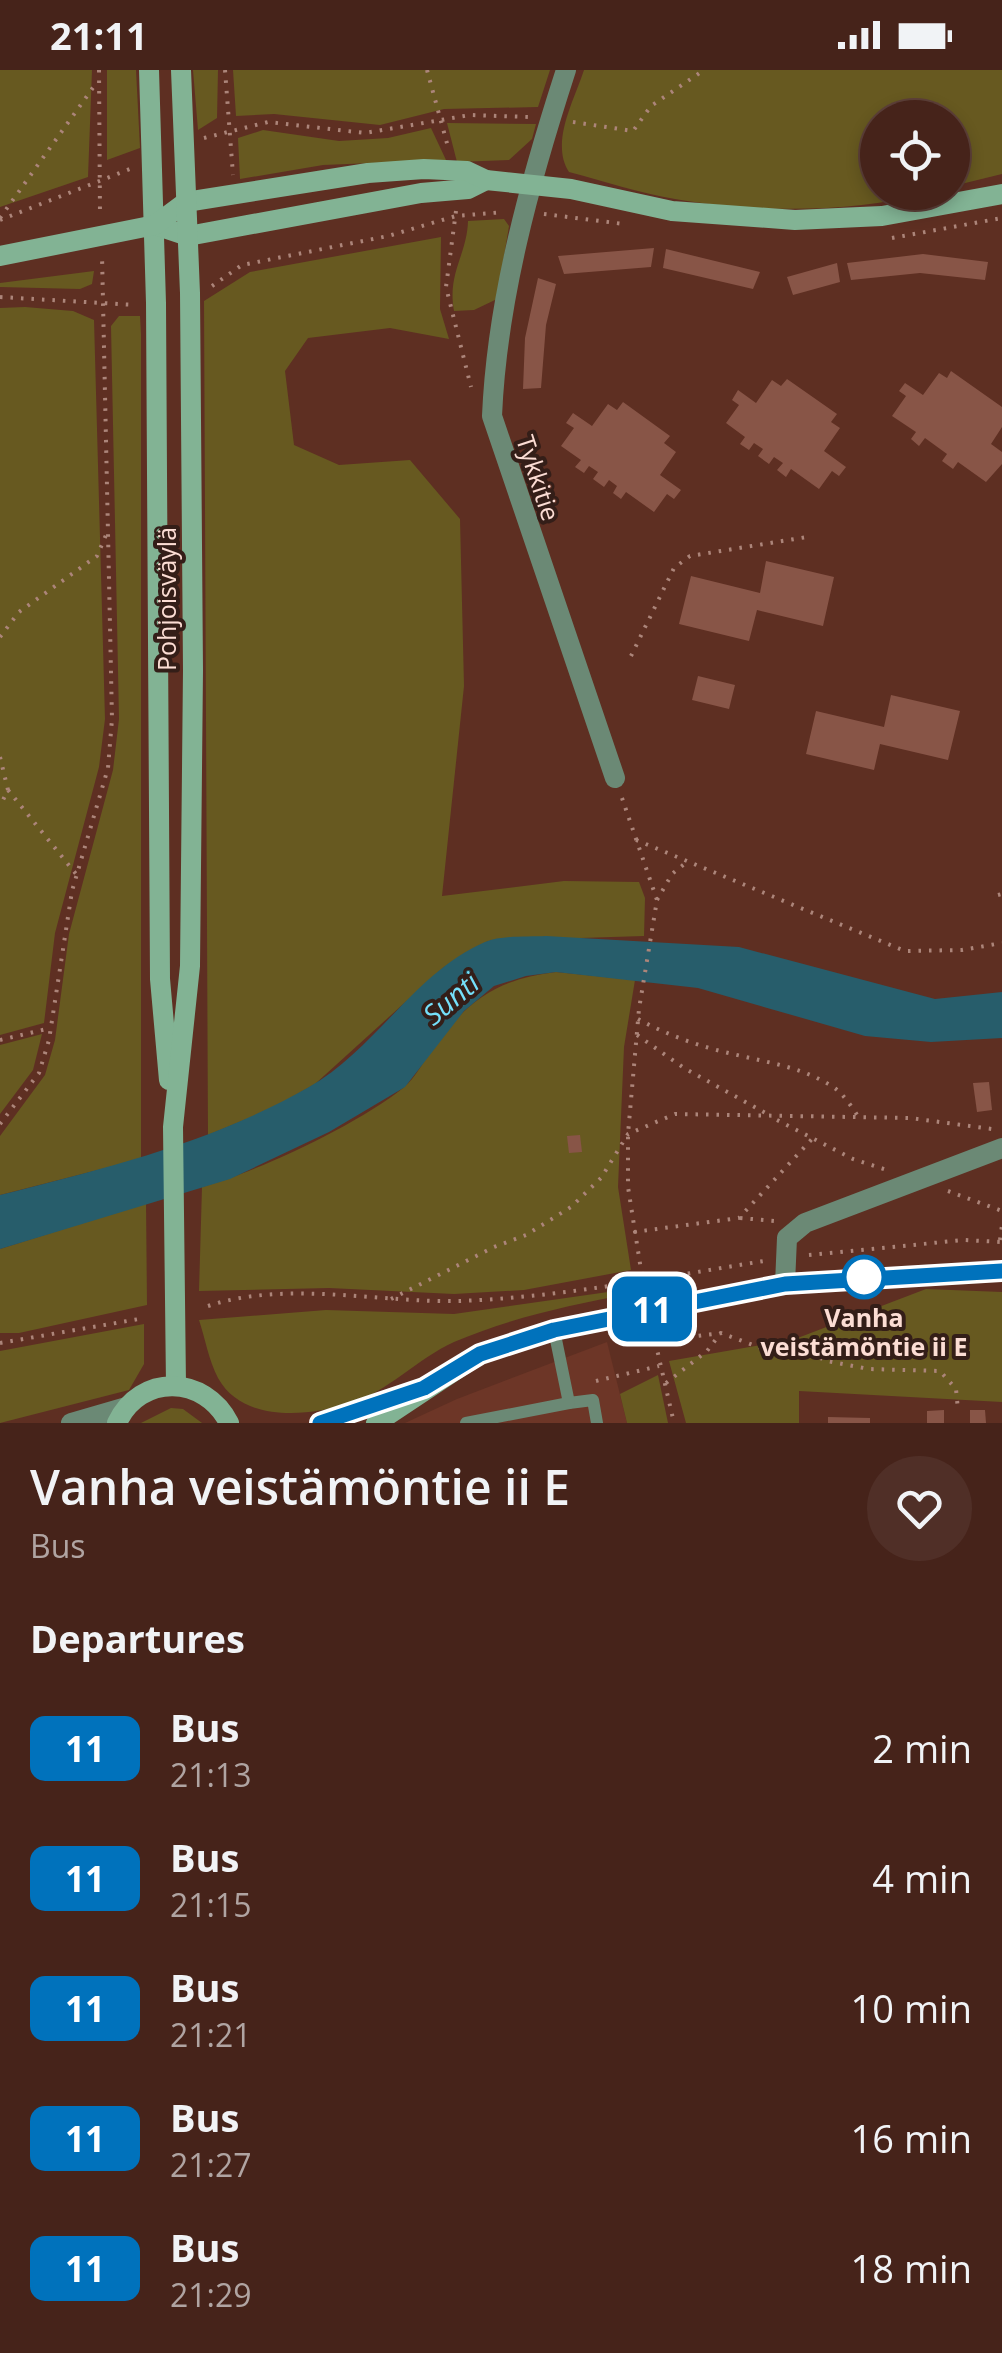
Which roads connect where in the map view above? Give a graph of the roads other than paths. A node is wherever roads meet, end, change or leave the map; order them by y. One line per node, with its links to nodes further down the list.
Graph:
1 (148, 70): 8 (main road, Pohjoisväylä)
2 (181, 70): 7 (main road, Pohjoisväylä)
3 (566, 70): 5 (street, Tykkitie)
4 (486, 180): 5 (main road); 7 (main road); 9 (main road)
5 (531, 184): 6 (main road); 11 (street, Tykkitie)
6 (1002, 194)
7 (186, 202): 8 (main road); 9 (main road, Pohjoisväylä)
8 (155, 225): 9 (main road); 10 (main road); 12 (main road, Pohjoisväylä)
9 (188, 236): 12 (main road, Pohjoisväylä)
10 (0, 256)
11 (616, 778)
12 (173, 1126): 17 (main road, Pohjoisväylä)
13 (1002, 1148): 15 (street)
14 (1002, 1271): 15 (main road)
15 (785, 1284): 16 (main road)
16 (554, 1330): 18 (main road); 19 (lane)
17 (176, 1385): 20 (main road); 22 (main road)
18 (424, 1388): 23 (main road); 24 (main road)
19 (568, 1403): 25 (lane); 26 (lane)
20 (121, 1415): 21 (street)
21 (71, 1423)
22 (229, 1423)
23 (320, 1423)
24 (376, 1423)
25 (466, 1423)
26 (596, 1423)

